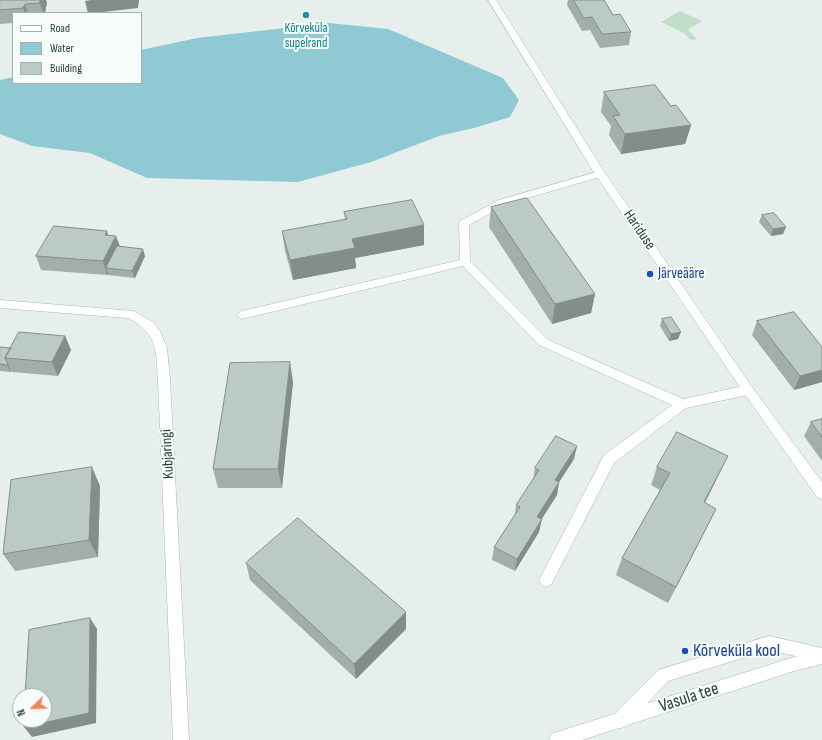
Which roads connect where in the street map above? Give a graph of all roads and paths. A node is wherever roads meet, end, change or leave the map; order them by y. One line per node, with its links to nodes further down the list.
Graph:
1 (492, 0): 2 (street, Hariduse)
2 (600, 174): 3 (street); 6 (street, Hariduse)
3 (465, 262): 5 (street); 7 (street)
4 (0, 304): 12 (street, Kubjaringi)
5 (242, 315)
6 (748, 390): 7 (street); 8 (street, Hariduse)
7 (682, 404): 9 (street)
8 (822, 493)
9 (546, 580)
10 (822, 656): 11 (street, Vasula tee); 11 (street)
11 (621, 720): 13 (street, Vasula tee)
12 (181, 740)
13 (557, 740)

